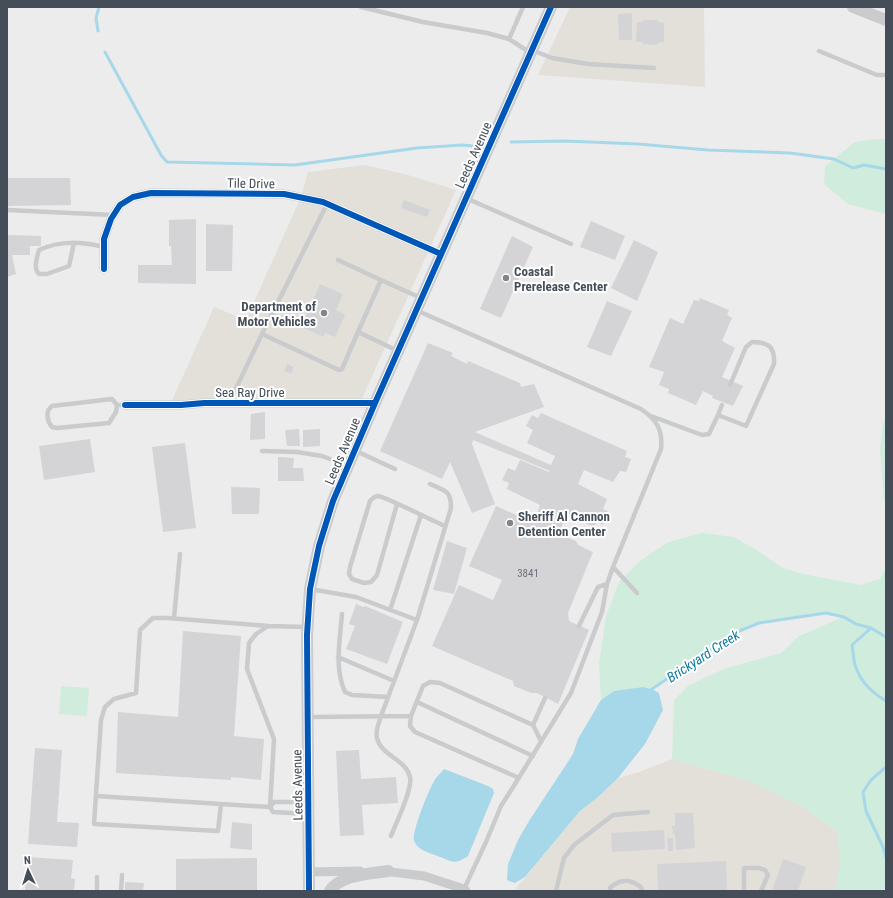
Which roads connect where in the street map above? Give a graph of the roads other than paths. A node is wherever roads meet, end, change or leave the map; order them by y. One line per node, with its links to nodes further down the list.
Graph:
1 (361, 7): 6 (lane)
2 (523, 7): 6 (lane)
3 (551, 7): 8 (street, Leeds Avenue)
4 (853, 7): 5 (street)
5 (886, 20)
6 (510, 39): 8 (lane)
7 (819, 51): 10 (lane)
8 (531, 52): 9 (lane); 11 (street, Leeds Avenue)
9 (654, 68)
10 (886, 75)
11 (466, 198): 16 (lane); 18 (street, Leeds Avenue)
12 (327, 204): 14 (street, Tile Drive); 18 (street, Tile Drive); 25 (lane)
13 (7, 210): 14 (lane)
14 (113, 215): 17 (street, Tile Drive)
15 (74, 243): 15 (lane); 17 (lane)
16 (571, 244)
17 (104, 247): 20 (street, Tile Drive)
18 (441, 254): 22 (street, Leeds Avenue)
19 (338, 260): 21 (lane)
20 (104, 269)
21 (381, 280): 22 (lane); 24 (lane)
22 (422, 298): 23 (street, Leeds Avenue)
23 (416, 310): 26 (street, Leeds Avenue); 33 (lane)
24 (358, 332): 25 (lane); 26 (lane)
25 (262, 334): 28 (lane)
26 (398, 351): 29 (street, Leeds Avenue)
27 (730, 385): 32 (lane)
28 (229, 403): 29 (street, Sea Ray Drive); 30 (street, Sea Ray Drive)
29 (375, 403): 34 (street, Leeds Avenue)
30 (121, 405): 30 (lane)
31 (722, 405): 32 (lane)
32 (718, 415): 33 (lane)
33 (651, 416): 43 (lane)
34 (354, 450): 36 (street, Leeds Avenue); 37 (lane)
35 (262, 451): 36 (lane)
36 (348, 466): 45 (street, Leeds Avenue)
37 (395, 469)
38 (430, 484): 41 (lane)
39 (397, 504): 39 (lane); 40 (lane)
40 (420, 515): 41 (lane); 47 (lane)
41 (445, 526): 50 (lane)
42 (180, 554): 49 (lane)
43 (613, 567): 44 (lane); 46 (lane)
44 (607, 584): 52 (lane); 63 (lane)
45 (310, 589): 47 (lane); 53 (street, Leeds Avenue)
46 (637, 592)
47 (390, 610): 50 (lane)
48 (342, 614): 54 (lane)
49 (174, 618): 51 (lane); 66 (lane)
50 (417, 620): 55 (lane)
51 (268, 626): 53 (lane); 68 (lane)
52 (579, 626)
53 (307, 627): 61 (street, Leeds Avenue)
54 (338, 657): 55 (lane); 56 (lane)
55 (394, 680): 56 (lane)
56 (388, 697): 59 (lane)
57 (545, 698): 62 (lane)
58 (417, 702): 60 (lane); 62 (lane); 64 (lane)
59 (381, 716): 60 (lane); 61 (lane); 71 (lane)
60 (410, 716): 65 (lane)
61 (308, 717): 69 (street, Leeds Avenue)
62 (533, 725): 63 (lane)
63 (541, 741): 64 (lane)
64 (533, 756): 65 (lane)
65 (519, 778): 76 (lane)
66 (96, 796): 67 (lane); 67 (lane)
67 (221, 804): 68 (lane)
68 (270, 807): 69 (lane); 69 (lane)
69 (308, 808): 73 (street, Leeds Avenue)
70 (648, 812): 81 (lane)
71 (392, 836)
72 (388, 871): 73 (street); 76 (street); 80 (street)
73 (309, 872): 79 (street, Leeds Avenue)
74 (122, 875): 78 (lane)
75 (98, 876): 77 (lane)
76 (465, 890)
77 (97, 891)
78 (121, 891)
79 (309, 891)
80 (330, 891)
81 (556, 891)
82 (610, 891): 83 (lane)
83 (642, 891)
84 (744, 891): 85 (lane)
85 (761, 891)

